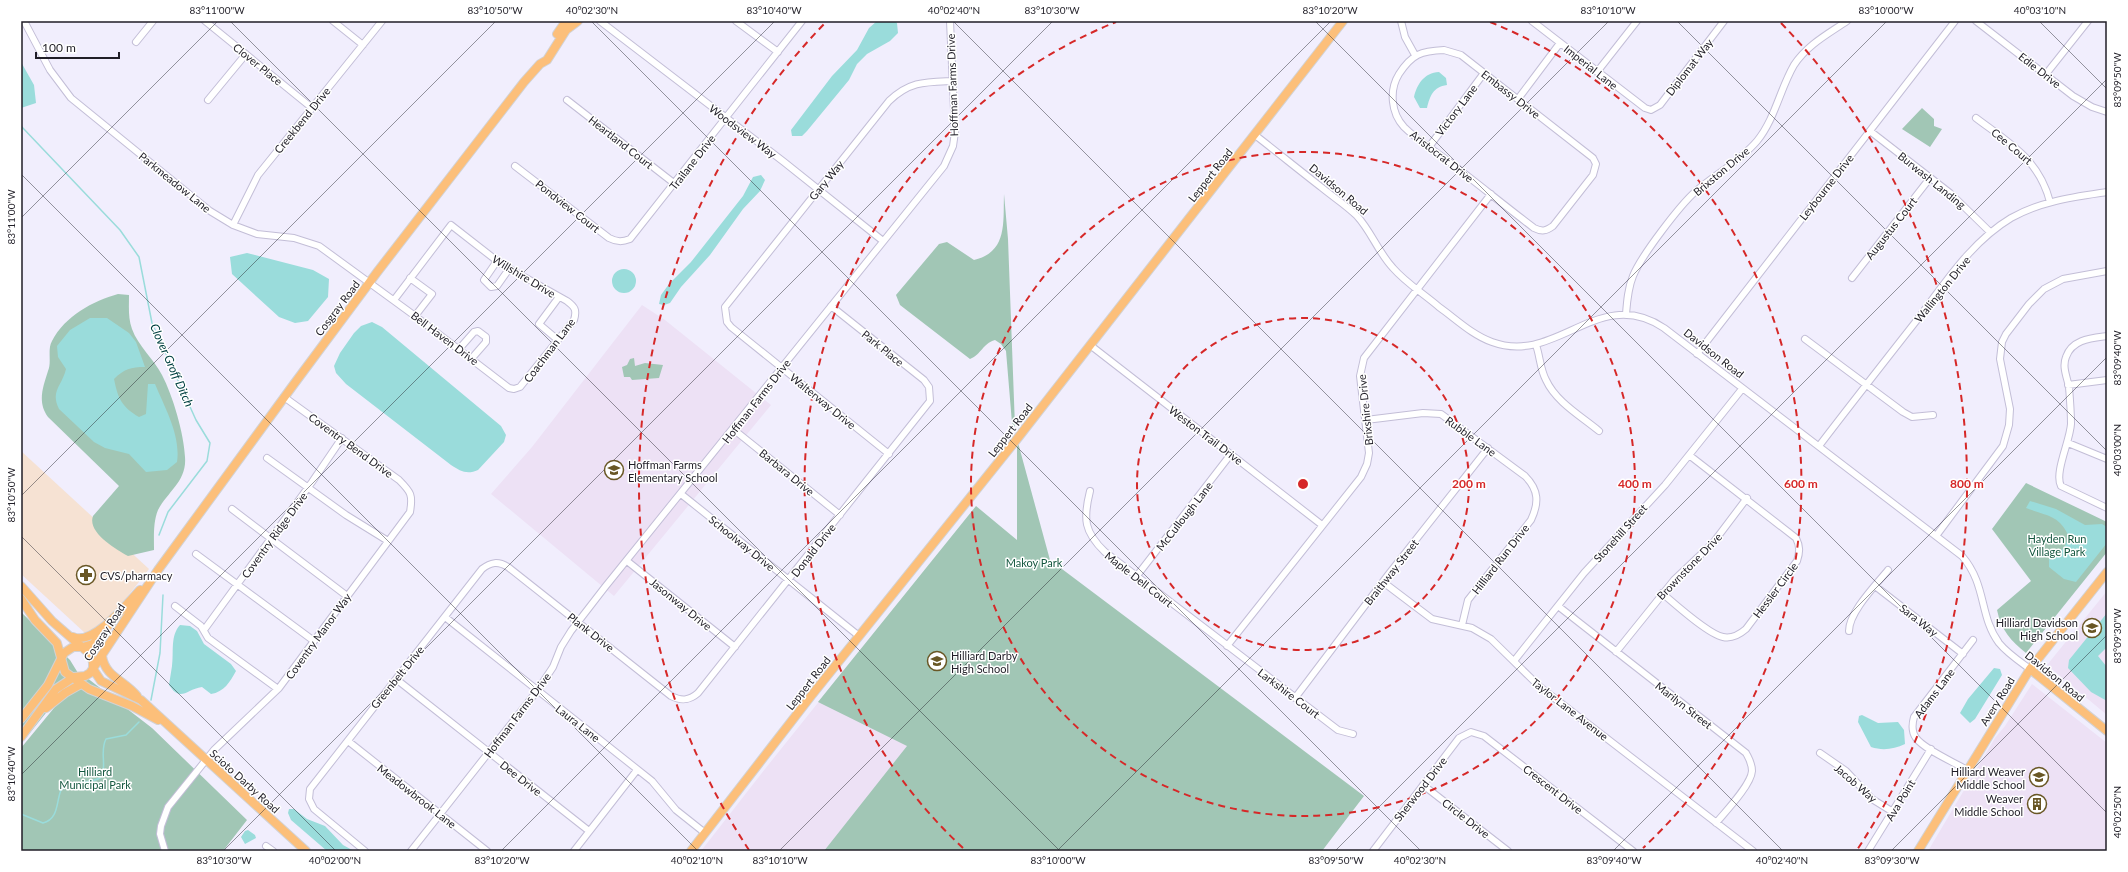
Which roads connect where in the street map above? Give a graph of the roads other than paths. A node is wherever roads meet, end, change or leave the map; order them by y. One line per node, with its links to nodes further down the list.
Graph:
1 (24, 21): 50 (street, Parkmeadow Lane)
2 (153, 21): 21 (street)
3 (205, 21): 25 (street, Clover Place)
4 (333, 21): 23 (street)
5 (382, 21): 23 (street, Creekbend Drive)
6 (566, 21): 27 (main road, Cosgray Road)
7 (578, 21): 27 (main road, Cosgray Road)
8 (601, 21): 38 (street, Woodsview Way)
9 (736, 21): 24 (street)
10 (802, 21): 24 (street, Trailane Drive)
11 (950, 21): 31 (street, Hoffman Farms Drive)
12 (1343, 21): 41 (main road, Leppert Road)
13 (1401, 21): 26 (street)
14 (1532, 21): 22 (street, Imperial Lane)
15 (1636, 21): 28 (street)
16 (1724, 21): 36 (street, Diplomat Way)
17 (1847, 21): 66 (street, Brixston Drive)
18 (1955, 21): 40 (street, Leybourne Drive)
19 (1976, 21): 30 (street, Edie Drive)
20 (2088, 21): 30 (street)
21 (136, 42)
22 (1560, 43): 28 (street, Imperial Lane); 32 (street)
23 (363, 45): 35 (street, Creekbend Drive)
24 (778, 52): 38 (street, Trailane Drive)
25 (246, 54): 33 (street); 35 (street, Clover Place)
26 (1415, 55): 29 (street, Embassy Drive); 42 (street, Aristocrat Drive)
27 (540, 64): 60 (main road, Cosgray Road)
28 (1597, 72): 36 (street, Imperial Lane)
29 (1484, 73): 32 (street, Embassy Drive); 42 (street, Victory Lane)
30 (2046, 74): 37 (street, Edie Drive)
31 (952, 81): 46 (street, Gary Way); 53 (street, Hoffman Farms Drive)
32 (1518, 99): 51 (street, Embassy Drive)
33 (208, 100)
34 (567, 100): 45 (street, Heartland Court)
35 (312, 108): 50 (street, Creekbend Drive)
36 (1651, 110)
37 (2107, 112)
38 (727, 118): 45 (street, Trailane Drive); 46 (street, Woodsview Way)
39 (1976, 118): 49 (street, Cee Court)
40 (1870, 131): 44 (street, Burwash Landing); 75 (street, Leybourne Drive)
41 (1255, 135): 61 (street, Davidson Road); 72 (main road, Leppert Road)
42 (1429, 147): 48 (street, Aristocrat Drive)
43 (515, 166): 54 (street, Pondview Court)
44 (1930, 178): 52 (street, Burwash Landing); 59 (street, Augustus Court)
45 (675, 184): 54 (street, Trailane Drive)
46 (818, 189): 53 (street, Woodsview Way); 67 (street, Gary Way)
47 (2107, 192): 49 (street, Wallington Drive)
48 (1491, 194): 51 (street, Aristocrat Drive); 61 (street, Brixshire Drive)
49 (2050, 202): 52 (street, Wallington Drive)
50 (233, 225): 60 (street, Parkmeadow Lane)
51 (1547, 230)
52 (1990, 232): 79 (street, Wallington Drive)
53 (883, 241): 64 (street, Hoffman Farms Drive)
54 (624, 242)
55 (497, 261): 56 (street, Willshire Drive); 56 (street); 58 (street, Willshire Drive)
56 (509, 269): 62 (street, Willshire Drive)
57 (2107, 271): 108 (street)
58 (410, 278): 63 (street); 68 (street)
59 (1852, 278)
60 (369, 283): 63 (street, Bell Haven Drive); 84 (main road, Cosgray Road)
61 (1416, 289): 73 (street, Davidson Road); 86 (street, Brixshire Drive)
62 (559, 297): 65 (street, Willshire Drive); 71 (street)
63 (394, 300): 68 (street, Bell Haven Drive)
64 (831, 306): 77 (street, Hoffman Farms Drive); 83 (street, Park Place)
65 (576, 313): 71 (street, Coachman Lane)
66 (1626, 314): 73 (street, Davidson Road); 75 (street, Davidson Road)
67 (725, 315): 77 (street, Walterway Drive)
68 (415, 316): 74 (street, Bell Haven Drive)
69 (2107, 336): 80 (street)
70 (1805, 339): 79 (street)
71 (558, 340): 81 (street, Coachman Lane)
72 (1090, 345): 94 (street, Weston Trail Drive); 135 (main road, Leppert Road)
73 (1536, 345): 88 (street)
74 (459, 349): 76 (street, Bell Haven Drive); 76 (street)
75 (1697, 354): 82 (street, Davidson Road)
76 (472, 358): 81 (street, Bell Haven Drive)
77 (782, 368): 87 (street, Hoffman Farms Drive); 93 (street, Walterway Drive)
78 (2107, 380): 80 (street)
79 (1866, 385): 85 (street); 91 (street, Wallington Drive)
80 (2068, 385): 90 (street)
81 (520, 387)
82 (1742, 388): 91 (street, Davidson Road); 95 (street, Stonehill Street)
83 (931, 394): 93 (street, Donald Drive)
84 (284, 398): 89 (street, Coventry Bend Drive); 114 (main road, Cosgray Road)
85 (1933, 415)
86 (1366, 420): 92 (street, Rubble Lane); 107 (street, Brixshire Drive)
87 (733, 429): 101 (street, Hoffman Farms Drive); 106 (street, Barbara Drive)
88 (1599, 431)
89 (342, 438): 98 (street, Coventry Ridge Drive); 102 (street, Coventry Bend Drive)
90 (2068, 443): 97 (street); 104 (street)
91 (1818, 446): 108 (street, Davidson Road)
92 (1488, 448): 100 (street, Rubble Lane); 119 (street, Braithway Street)
93 (889, 454): 106 (street, Donald Drive)
94 (1231, 454): 107 (street, Weston Trail Drive); 117 (street, McCullough Lane)
95 (1689, 455): 103 (street, Hessler Circle); 127 (street, Stonehill Street)
96 (267, 458): 98 (street)
97 (2107, 459)
98 (308, 488): 109 (street, Coventry Ridge Drive); 110 (street)
99 (1090, 491): 117 (street, Maple Dell Court)
100 (1537, 493): 131 (street, Hilliard Run Drive)
101 (681, 494): 112 (street, Hoffman Farms Drive); 118 (street, Schoolway Drive)
102 (413, 498): 110 (street, Coventry Manor Way)
103 (1747, 498): 123 (street, Brownstone Drive); 123 (street, Hessler Circle)
104 (2107, 508)
105 (232, 509): 109 (street)
106 (840, 515): 118 (street, Donald Drive)
107 (1322, 525): 138 (street, Brixshire Drive)
108 (1936, 536): 147 (street, Davidson Road)
109 (271, 539): 120 (street, Coventry Ridge Drive); 124 (street)
110 (388, 541): 124 (street, Coventry Manor Way)
111 (196, 554): 120 (street)
112 (627, 561): 130 (street, Hoffman Farms Drive); 140 (street, Jasonway Drive)
113 (494, 562): 129 (street, Greenbelt Drive); 130 (street, Plank Drive)
114 (158, 570): 128 (main road, Cosgray Road); 143 (main road, Cosgray Road)
115 (1888, 570): 122 (street)
116 (2107, 572): 147 (main road, Avery Road)
117 (1136, 576): 138 (street, Maple Dell Court)
118 (789, 580): 135 (street, Schoolway Drive); 140 (street, Donald Drive)
119 (1383, 582): 131 (street, Taylor Lane Avenue); 153 (street, Braithway Street)
120 (237, 585): 132 (street, Coventry Ridge Drive); 137 (street)
121 (21, 586): 134 (main road, Scioto Darby Road)
122 (1875, 586): 133 (street); 142 (street, Sara Way)
123 (1662, 593): 141 (street, Brownstone Drive)
124 (347, 596): 137 (street, Coventry Manor Way)
125 (21, 599): 144 (main road, Scioto Darby Road)
126 (175, 606): 132 (street)
127 (1558, 606): 141 (street, Marilyn Street); 145 (street, Stonehill Street)
128 (116, 616): 134 (main road, Cosgray Road); 139 (main road, Cosgray Road)
129 (445, 617): 149 (street, Greenbelt Drive); 152 (street, Laura Lane)
130 (578, 622): 152 (street, Hoffman Farms Drive); 155 (street, Plank Drive)
131 (1462, 625): 145 (street, Taylor Lane Avenue)
132 (204, 630): 151 (street)
133 (1849, 631)
134 (67, 634): 139 (main road, Scioto Darby Road)
135 (859, 636): 175 (main road, Leppert Road)
136 (1973, 640): 142 (street, Adams Lane)
137 (314, 641): 151 (street, Coventry Manor Way)
138 (1228, 646): 153 (street, Larkshire Court)
139 (83, 647): 144 (main road, Cosgray Road); 146 (main road, Scioto Darby Road)
140 (735, 647): 155 (street, Donald Drive)
141 (1616, 652): 173 (street, Marilyn Street)
142 (1963, 654): 164 (street, Adams Lane)
143 (102, 656): 146 (main road, Cosgray Road); 154 (main road, Scioto Darby Road)
144 (62, 657): 148 (main road, Scioto Darby Road); 157 (main road)
145 (1514, 661): 173 (street, Taylor Lane Avenue)
146 (93, 669): 148 (main road, Cosgray Road); 154 (main road, Scioto Darby Road)
147 (2030, 669): 159 (main road, Davidson Road); 169 (main road, Avery Road)
148 (74, 677): 150 (main road, Scioto Darby Road); 156 (main road, Cosgray Road)
149 (396, 679): 163 (street, Greenbelt Drive); 165 (street, Dee Drive)
150 (81, 684): 156 (main road, Cosgray Road); 158 (main road, Scioto Darby Road)
151 (278, 689): 167 (street, Coventry Manor Way)
152 (537, 691): 165 (street, Hoffman Farms Drive); 168 (street, Laura Lane)
153 (1295, 698): 161 (street, Larkshire Court)
154 (141, 700): 158 (main road, Scioto Darby Road)
155 (687, 700)
156 (42, 710): 162 (main road, Cosgray Road)
157 (21, 719)
158 (169, 727): 167 (main road, Scioto Darby Road)
159 (2107, 731)
160 (1471, 732): 170 (street, Sherwood Drive); 187 (street, Crescent Drive)
161 (1353, 734)
162 (21, 738)
163 (348, 741): 172 (street, Meadowbrook Lane); 180 (street, Greenbelt Drive)
164 (1931, 749): 169 (street, Adams Lane); 171 (street, Ava Point)
165 (489, 752): 172 (street, Hoffman Farms Drive); 174 (street, Dee Drive)
166 (1820, 753): 171 (street, Jacob Way)
167 (206, 761): 177 (street, Coventry Manor Way); 179 (main road, Scioto Darby Road)
168 (637, 770): 174 (street); 175 (street, Laura Lane)
169 (1967, 770): 190 (main road, Avery Road)
170 (1423, 785): 185 (street, Sherwood Drive); 186 (street, Circle Drive)
171 (1893, 812): 189 (street, Ava Point)
172 (440, 814): 181 (street, Hoffman Farms Drive); 182 (street, Meadowbrook Lane)
173 (1716, 823): 188 (street, Taylor Lane Avenue)
174 (589, 832): 183 (street)
175 (705, 833): 184 (main road, Leppert Road)
176 (266, 846): 178 (street)
177 (165, 851)
178 (273, 851)
179 (306, 851)
180 (365, 851)
181 (411, 851)
182 (487, 851)
183 (574, 851)
184 (691, 851)
185 (1373, 851)
186 (1508, 851)
187 (1633, 851)
188 (1753, 851)
189 (1868, 851)
190 (1918, 851)

